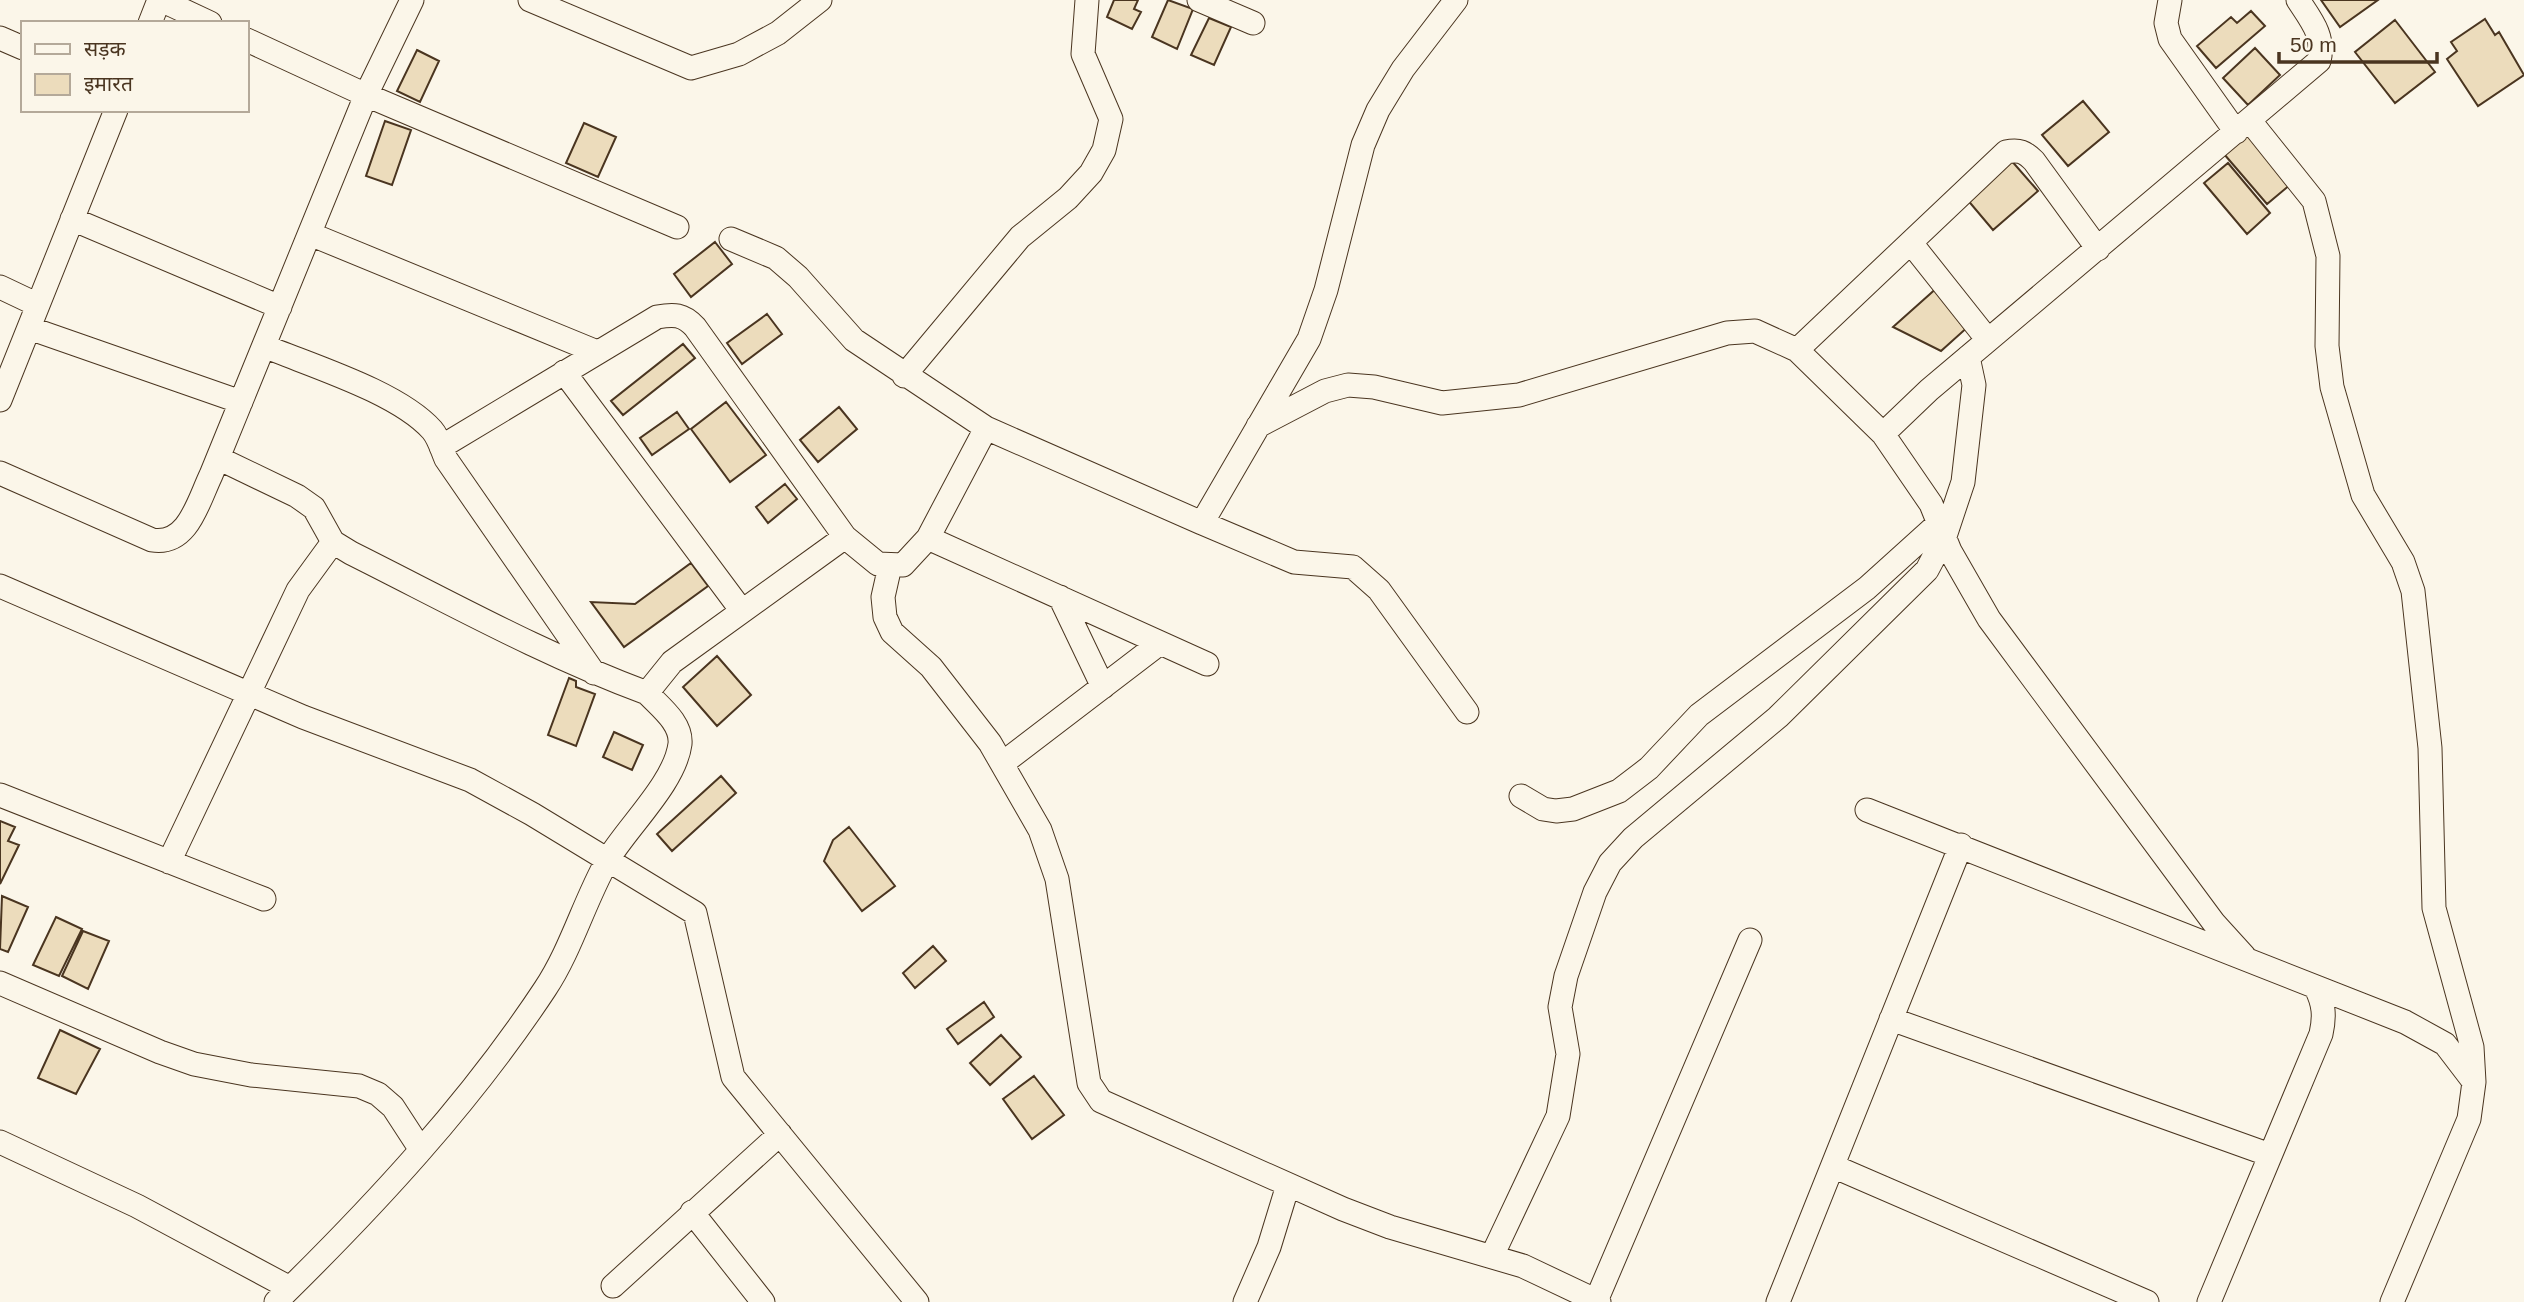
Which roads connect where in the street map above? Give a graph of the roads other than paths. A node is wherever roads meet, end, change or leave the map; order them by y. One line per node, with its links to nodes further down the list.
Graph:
1 (160, 0): 10 (street); 11 (street)
2 (412, 0): 16 (street)
3 (820, 0): 9 (street)
4 (1087, 0): 35 (street)
5 (1199, 0): 12 (street)
6 (1456, 0): 38 (street)
7 (2170, 0): 18 (street)
8 (2298, 0): 18 (street)
9 (549, 3)
10 (151, 21)
11 (206, 21)
12 (1253, 23)
13 (0, 38): 15 (street)
14 (248, 40): 16 (street)
15 (21, 47)
16 (366, 95): 20 (street); 21 (street)
17 (115, 112): 19 (street)
18 (2243, 126): 24 (street); 73 (street)
19 (72, 219): 26 (street); 27 (street)
20 (677, 227)
21 (310, 234): 27 (street); 32 (street)
22 (732, 239): 35 (street)
23 (1911, 243): 24 (street); 29 (street); 31 (street)
24 (2098, 249): 29 (street)
25 (0, 287): 26 (street)
26 (38, 305): 28 (street)
27 (281, 307): 30 (street)
28 (29, 328): 36 (street); 37 (street)
29 (1988, 340): 33 (street)
30 (264, 346): 37 (street); 41 (street)
31 (1797, 351): 38 (street); 40 (street)
32 (597, 352): 34 (street); 46 (street)
33 (1968, 357): 40 (street); 45 (street)
34 (564, 372): 41 (street); 52 (street)
35 (904, 376): 39 (street)
36 (0, 400)
37 (241, 402): 42 (street)
38 (1258, 426): 44 (street)
39 (986, 428): 44 (street); 47 (street)
40 (1882, 434): 45 (street)
41 (441, 447): 55 (street)
42 (218, 458): 43 (street); 48 (street)
43 (0, 473)
44 (1202, 523): 59 (street)
45 (1942, 530): 62 (street); 69 (street); 81 (street)
46 (845, 537): 49 (street); 52 (street)
47 (928, 538): 49 (street); 51 (street)
48 (333, 542): 55 (street); 57 (street)
49 (890, 566): 60 (street)
50 (0, 586): 57 (street)
51 (1060, 597): 53 (street); 56 (street)
52 (742, 611): 58 (street)
53 (1160, 643): 54 (street); 56 (street)
54 (1207, 664)
55 (594, 673): 58 (street)
56 (1103, 687): 60 (street)
57 (250, 693): 65 (street); 66 (street)
58 (647, 693): 65 (street)
59 (1467, 712)
60 (1003, 763): 79 (street)
61 (0, 795): 66 (street)
62 (1521, 796)
63 (1867, 810): 64 (street)
64 (1961, 845): 69 (street); 72 (street)
65 (607, 861): 74 (street); 76 (street)
66 (169, 862): 67 (street)
67 (264, 899)
68 (1749, 940): 84 (street)
69 (2249, 962): 71 (street)
70 (0, 983): 76 (street)
71 (2316, 988): 73 (street); 77 (street)
72 (1891, 1019): 77 (street); 78 (street)
73 (2474, 1082): 91 (street)
74 (780, 1134): 80 (street); 86 (street)
75 (0, 1142): 83 (street)
76 (421, 1150): 83 (street)
77 (2270, 1155): 90 (street)
78 (1835, 1167): 88 (street); 89 (street)
79 (1288, 1185): 81 (street); 87 (street)
80 (692, 1212): 82 (street); 85 (street)
81 (1492, 1255): 84 (street)
82 (613, 1286)
83 (283, 1295)
84 (1598, 1301)
85 (763, 1302)
86 (917, 1302)
87 (1245, 1302)
88 (1778, 1302)
89 (2147, 1302)
90 (2209, 1302)
91 (2392, 1302)

